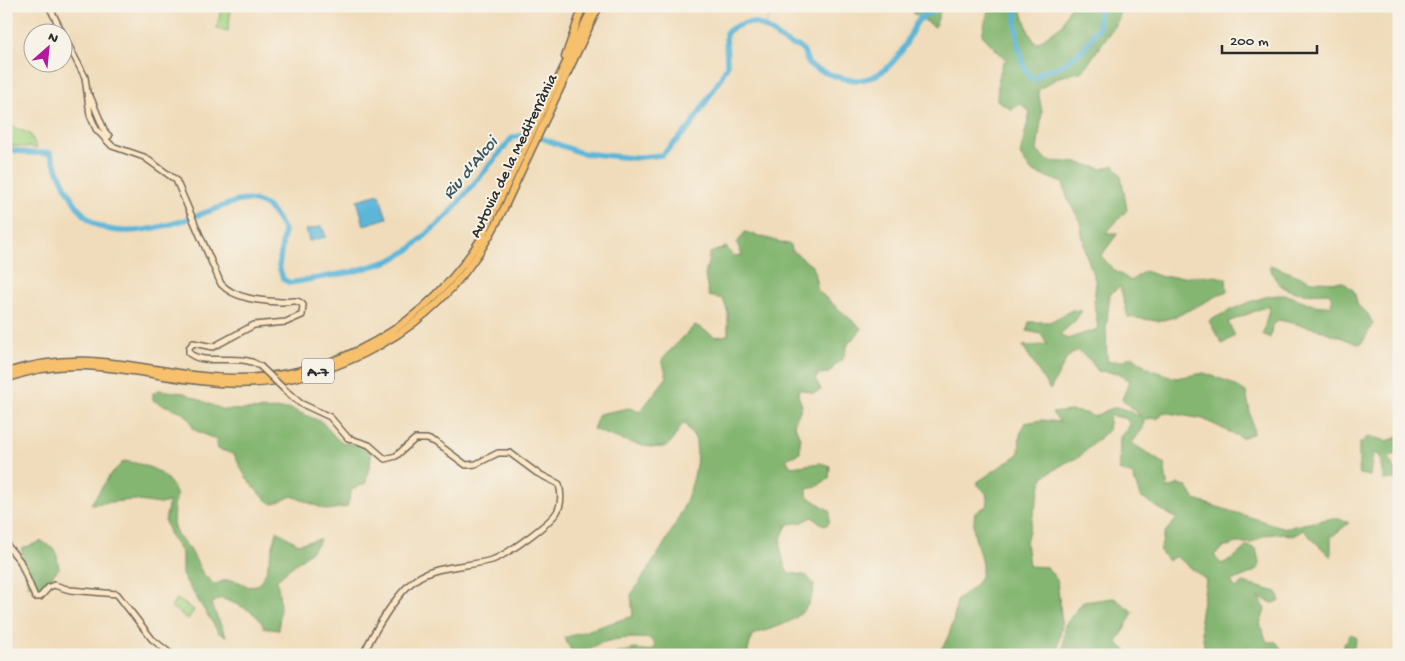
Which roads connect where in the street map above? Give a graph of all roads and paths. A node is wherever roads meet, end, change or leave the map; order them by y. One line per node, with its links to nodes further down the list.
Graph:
1 (49, 6): 5 (street)
2 (583, 6): 7 (highway)
3 (593, 6): 7 (highway, Autovia de la Mediterrània / A-7)
4 (599, 6): 7 (highway, Autovia de la Mediterrània / A-7)
5 (57, 22)
6 (72, 51): 8 (street)
7 (564, 69): 10 (highway, Autovia de la Mediterrània / A-7); 10 (highway, Autovia de la Mediterrània / A-7)
8 (88, 94): 9 (street); 16 (street, bridge)
9 (109, 136)
10 (467, 266): 11 (highway, Autovia de la Mediterrània / A-7)
11 (40, 366): 12 (highway, Autovia de la Mediterrània / A-7); 13 (highway, Autovia de la Mediterrània / A-7)
12 (6, 372)
13 (6, 379)
14 (6, 544): 15 (street)
15 (172, 655)
16 (363, 655)

